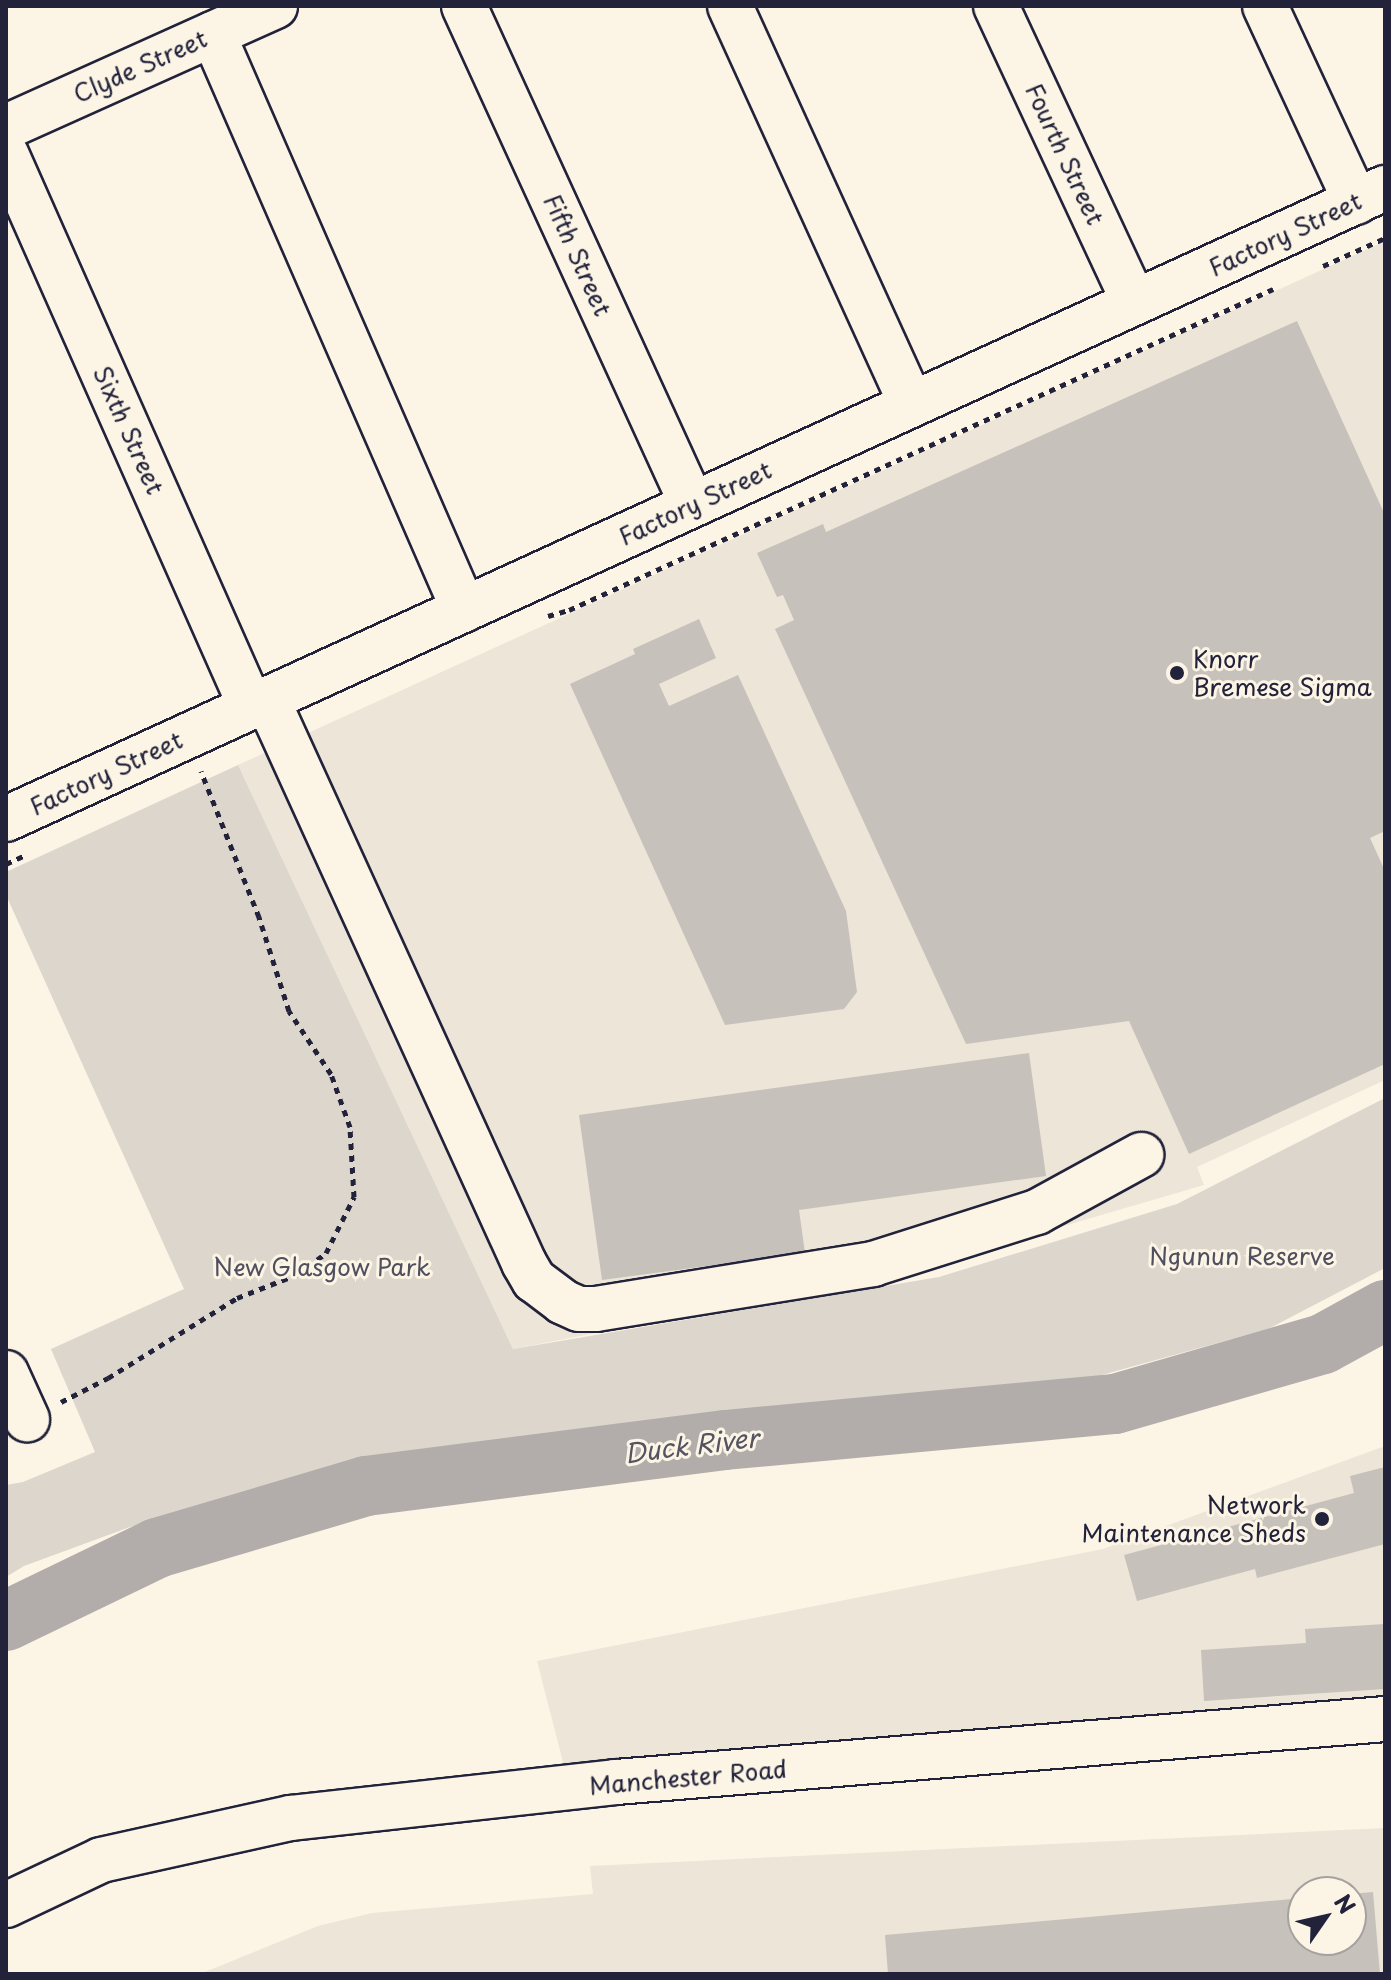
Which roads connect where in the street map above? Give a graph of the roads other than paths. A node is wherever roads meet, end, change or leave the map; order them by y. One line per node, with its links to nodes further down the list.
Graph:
1 (275, 6): 6 (street, Clyde Street)
2 (464, 6): 12 (street, Fifth Street)
3 (730, 6): 11 (street)
4 (996, 6): 10 (street, Fourth Street)
5 (1265, 6): 9 (street)
6 (213, 34): 7 (street, Clyde Street); 13 (street)
7 (6, 127)
8 (6, 154): 14 (street, Sixth Street)
9 (1370, 195): 10 (street, Factory Street)
10 (1134, 302): 11 (street, Factory Street)
11 (911, 403): 12 (street, Factory Street)
12 (692, 504): 13 (street, Factory Street)
13 (464, 610): 14 (street, Factory Street)
14 (259, 703): 15 (street, Factory Street); 16 (street, Sixth Street)
15 (20, 835)
16 (1141, 1155)
17 (6, 1373): 18 (street)
18 (27, 1419)
19 (1385, 1719): 20 (street, Manchester Road)
20 (6, 1905)

